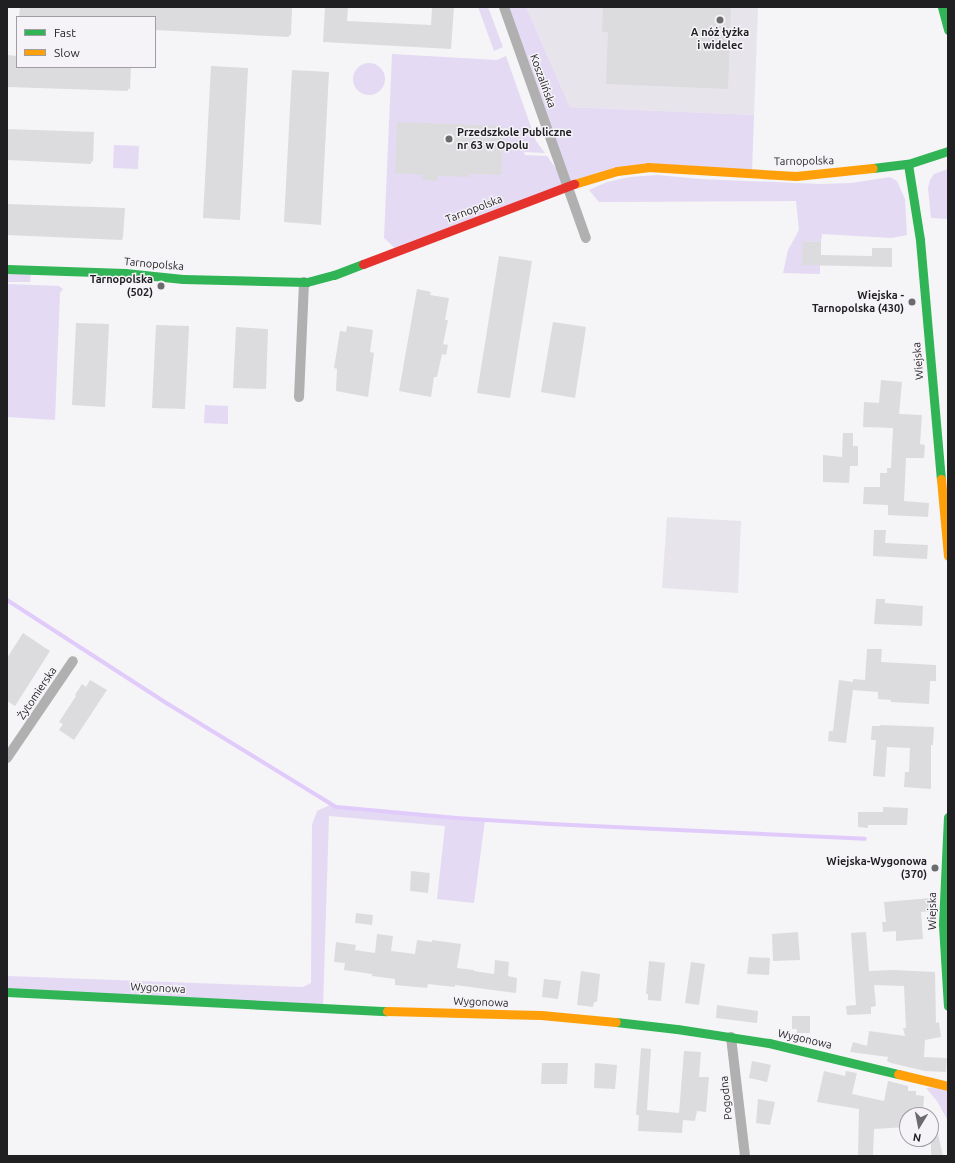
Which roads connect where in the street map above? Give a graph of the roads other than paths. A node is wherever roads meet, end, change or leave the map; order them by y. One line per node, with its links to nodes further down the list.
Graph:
1 (504, 7): 6 (street, Koszalińska)
2 (942, 7): 3 (street)
3 (948, 30)
4 (948, 151): 5 (street, Tarnopolska)
5 (908, 164): 6 (street, Tarnopolska); 11 (street, Wiejska)
6 (568, 186): 7 (street, Koszalińska); 9 (street, Tarnopolska)
7 (586, 238)
8 (7, 269): 9 (street, Tarnopolska)
9 (304, 282): 10 (street)
10 (299, 397)
11 (948, 556)
12 (73, 661): 13 (street, Żytomierska)
13 (7, 758)
14 (948, 817): 15 (street, Wiejska)
15 (947, 837): 17 (street, Wiejska)
16 (7, 992): 18 (street, Wygonowa)
17 (948, 1006)
18 (731, 1037): 19 (street, Wygonowa); 20 (street, Pogodna)
19 (948, 1086)
20 (745, 1156)

